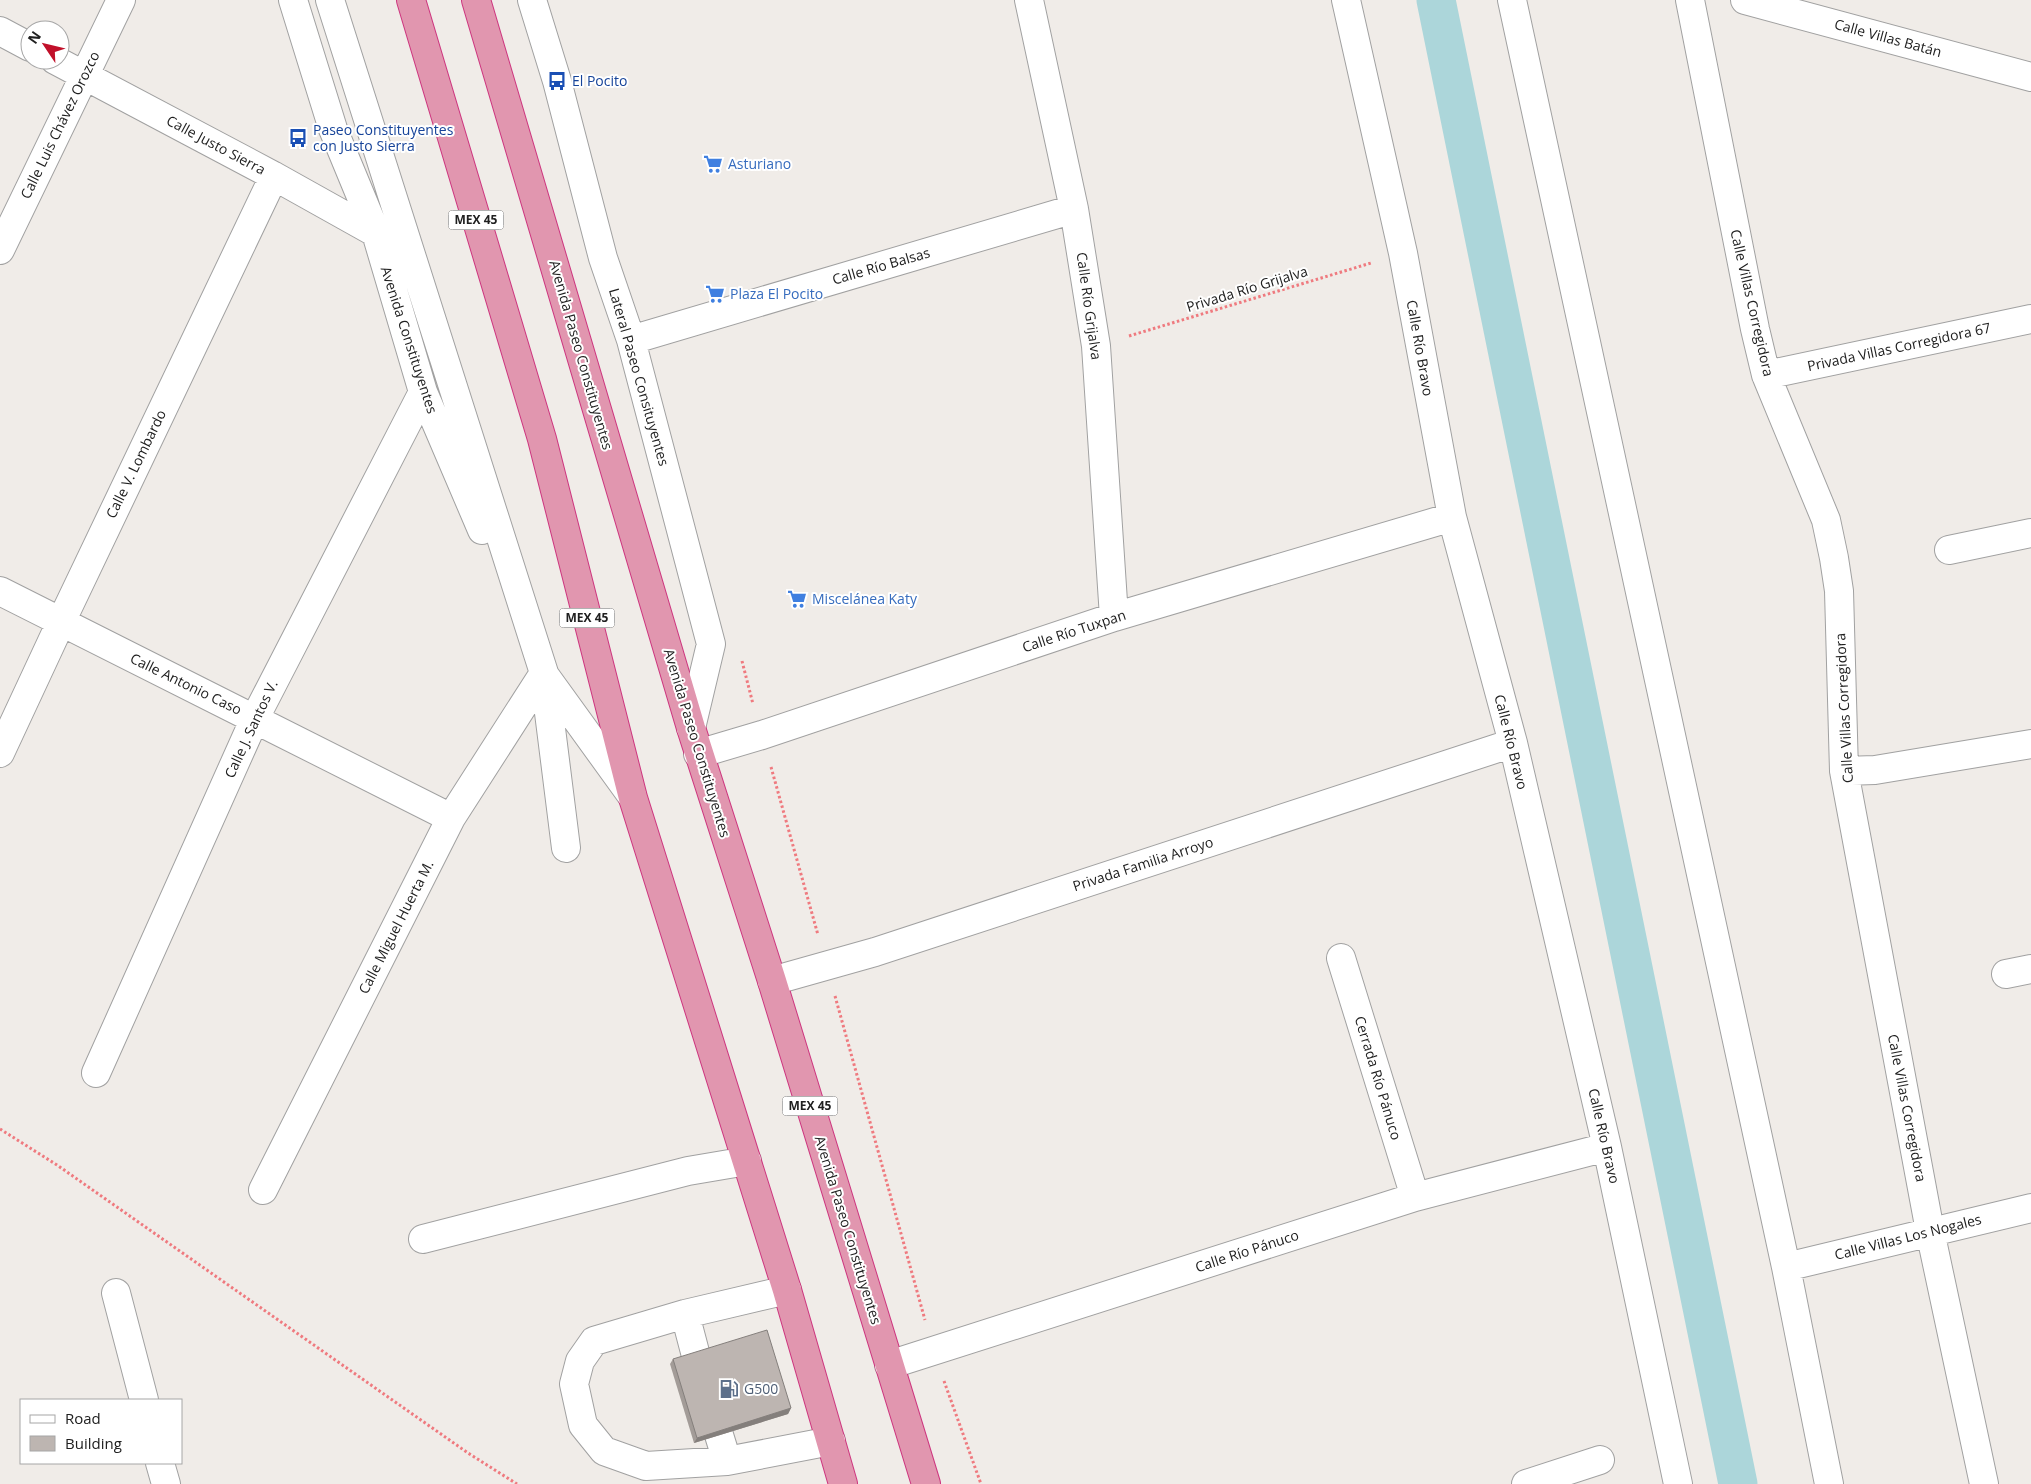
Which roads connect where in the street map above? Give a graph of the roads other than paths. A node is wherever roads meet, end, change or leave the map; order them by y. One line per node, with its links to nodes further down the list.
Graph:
1 (120, 0): 15 (street, Calle Luis Chávez Orozco)
2 (293, 0): 19 (street, Avenida Constituyentes)
3 (330, 0): 31 (street, Avenida Constituyentes)
4 (411, 0): 39 (highway, MEX 45)
5 (476, 0): 33 (highway, Avenida Paseo Constituyentes / MEX 45)
6 (532, 0): 22 (street, Lateral Paseo Consituyentes)
7 (1029, 0): 18 (street, Calle Río Grijalva)
8 (1346, 0): 25 (street, Calle Río Bravo)
9 (1512, 0): 52 (street)
10 (1690, 0): 23 (street, Calle Villas Corregidora)
11 (1744, 0): 16 (street, Calle Villas Batán)
12 (0, 31): 13 (street)
13 (20, 42)
14 (70, 69): 15 (street, Calle Justo Sierra)
15 (84, 76): 17 (street, Calle Justo Sierra); 20 (street, Calle Luis Chávez Orozco)
16 (2031, 76)
17 (274, 176): 19 (street, Calle Justo Sierra); 30 (street, Calle V. Lombardo)
18 (1074, 209): 22 (street, Calle Río Balsas); 29 (street, Calle Río Grijalva)
19 (376, 233): 24 (street, Avenida Constituyentes)
20 (0, 250)
21 (2031, 319): 23 (street, Privada Villas Corregidora 67)
22 (631, 340): 33 (street, Lateral Paseo Consituyentes)
23 (1766, 375): 38 (street, Calle Villas Corregidora)
24 (423, 392): 31 (street, Avenida Constituyentes); 32 (street, Calle J. Santos V.)
25 (1452, 517): 29 (street, Calle Río Tuxpan); 34 (street, Calle Río Bravo)
26 (2031, 533): 27 (street)
27 (1949, 550)
28 (0, 592): 30 (street, Calle Antonio Caso)
29 (1114, 617): 37 (street, Calle Río Tuxpan)
30 (61, 622): 32 (street, Calle Antonio Caso); 36 (street, Calle V. Lombardo)
31 (544, 673): 39 (street, Avenida Constituyentes); 40 (street, Calle Miguel Huerta M.); 41 (street)
32 (255, 718): 40 (street, Calle Antonio Caso); 44 (street, Calle J. Santos V.)
33 (690, 728): 37 (highway, Avenida Paseo Constituyentes / MEX 45)
34 (1512, 744): 43 (street, Privada Familia Arroyo); 45 (street, Calle Río Bravo)
35 (2031, 744): 38 (street)
36 (0, 753)
37 (698, 754): 43 (highway, Avenida Paseo Constituyentes / MEX 45)
38 (1844, 771): 50 (street, Calle Villas Corregidora)
39 (633, 798): 46 (highway, MEX 45)
40 (451, 818): 47 (street, Calle Miguel Huerta M.)
41 (566, 848)
42 (1341, 958): 48 (street, Cerrada Río Pánuco)
43 (772, 981): 57 (highway, Avenida Paseo Constituyentes / MEX 45)
44 (96, 1073)
45 (1607, 1147): 48 (street, Calle Río Pánuco); 66 (street, Calle Río Bravo)
46 (747, 1161): 51 (street); 53 (highway, MEX 45)
47 (263, 1190)
48 (1415, 1197): 57 (street, Calle Río Pánuco)
49 (2031, 1208): 50 (street, Calle Villas Los Nogales)
50 (1930, 1231): 52 (street, Calle Villas Los Nogales); 68 (street, Calle Villas Corregidora)
51 (423, 1239)
52 (1786, 1267): 67 (street)
53 (787, 1290): 55 (street); 60 (highway, MEX 45)
54 (116, 1292): 58 (street)
55 (685, 1314): 56 (street); 62 (street)
56 (696, 1356)
57 (889, 1365): 64 (highway, Avenida Paseo Constituyentes / MEX 45)
58 (144, 1399)
59 (719, 1435): 62 (street)
60 (831, 1441): 62 (street); 63 (highway, MEX 45)
61 (1600, 1460): 65 (street)
62 (728, 1461)
63 (843, 1484)
64 (926, 1484)
65 (1526, 1484)
66 (1678, 1484)
67 (1828, 1484)
68 (1984, 1484)

